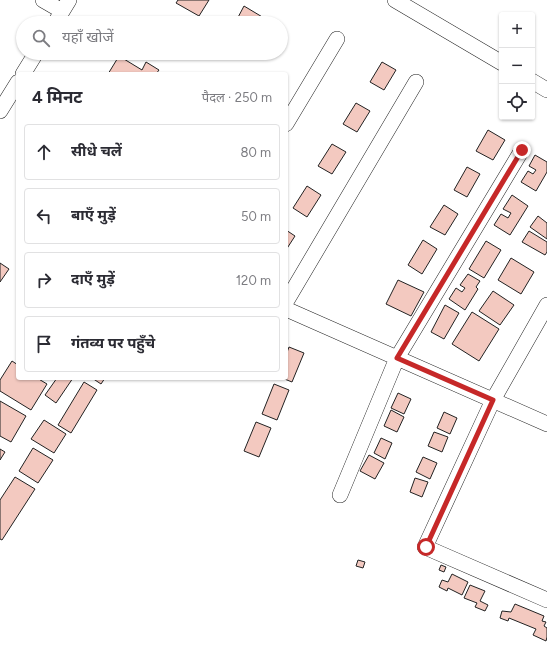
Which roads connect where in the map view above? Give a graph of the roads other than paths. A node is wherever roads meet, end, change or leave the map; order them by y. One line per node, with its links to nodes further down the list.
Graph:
1 (43, 0): 3 (street)
2 (395, 0): 6 (street)
3 (62, 11)
4 (337, 39): 13 (street)
5 (32, 60): 7 (street)
6 (499, 61)
7 (24, 72)
8 (416, 82): 15 (street)
9 (535, 83): 11 (street)
10 (16, 85): 12 (street)
11 (547, 90)
12 (0, 112)
13 (288, 121)
14 (522, 150): 18 (street)
15 (288, 299)
16 (547, 305): 19 (street)
17 (288, 310): 18 (street)
18 (397, 358): 19 (street); 21 (street)
19 (493, 400): 20 (street); 22 (street)
20 (547, 424)
21 (340, 495)
22 (547, 600)

